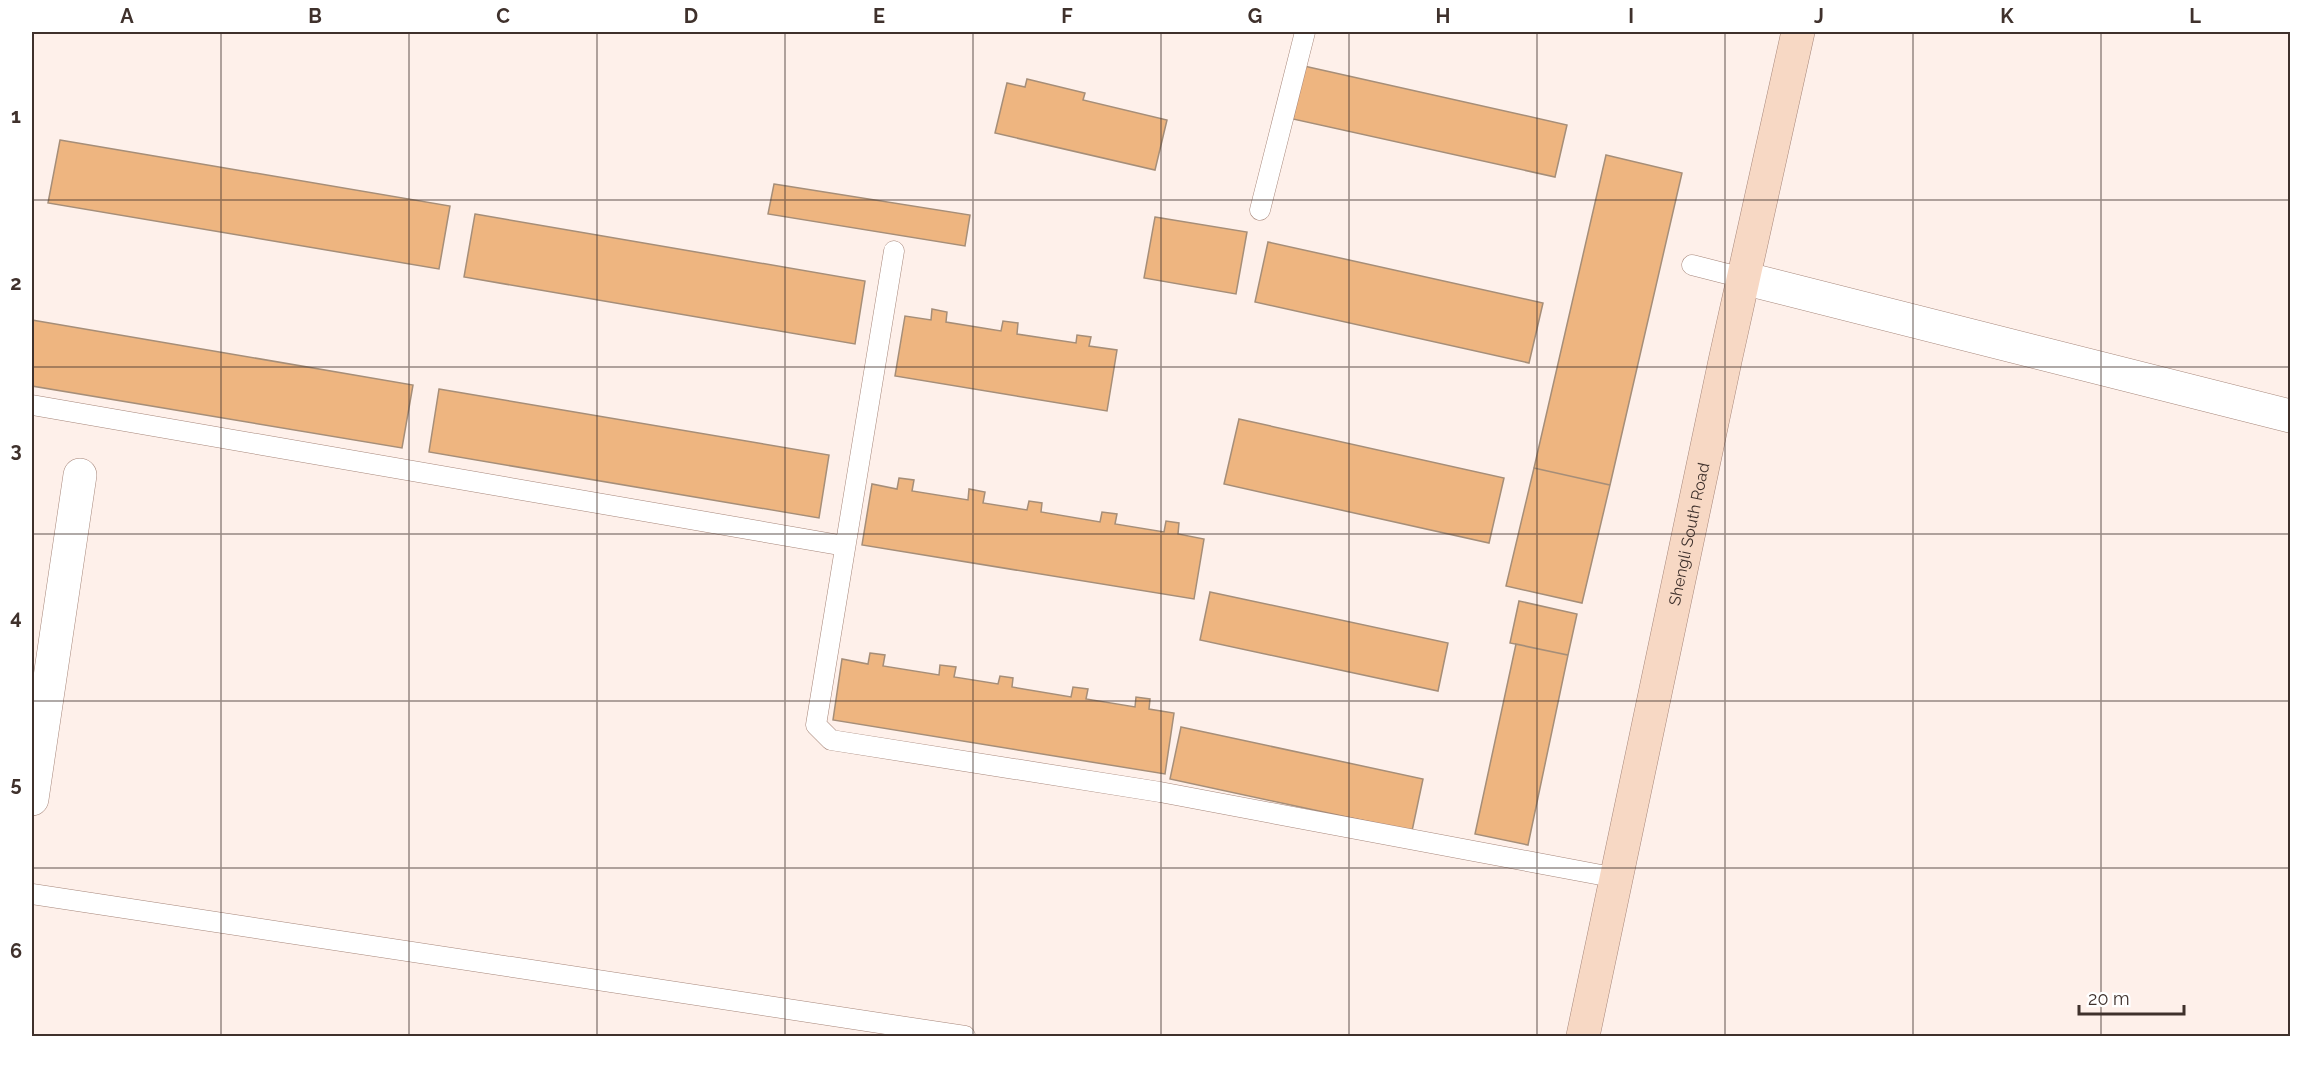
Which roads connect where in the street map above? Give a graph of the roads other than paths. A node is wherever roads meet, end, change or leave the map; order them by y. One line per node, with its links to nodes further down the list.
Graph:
1 (1305, 32): 3 (lane)
2 (1798, 32): 6 (main road, Shengli South Road)
3 (1260, 210)
4 (894, 251): 10 (lane)
5 (1692, 265): 6 (lane)
6 (1743, 278): 8 (street); 12 (main road, Shengli South Road)
7 (32, 405): 10 (lane)
8 (2290, 416)
9 (80, 475): 11 (street)
10 (845, 546): 12 (lane)
11 (32, 799)
12 (1617, 878): 15 (main road, Shengli South Road)
13 (32, 894): 14 (lane)
14 (965, 1036)
15 (1583, 1036)

